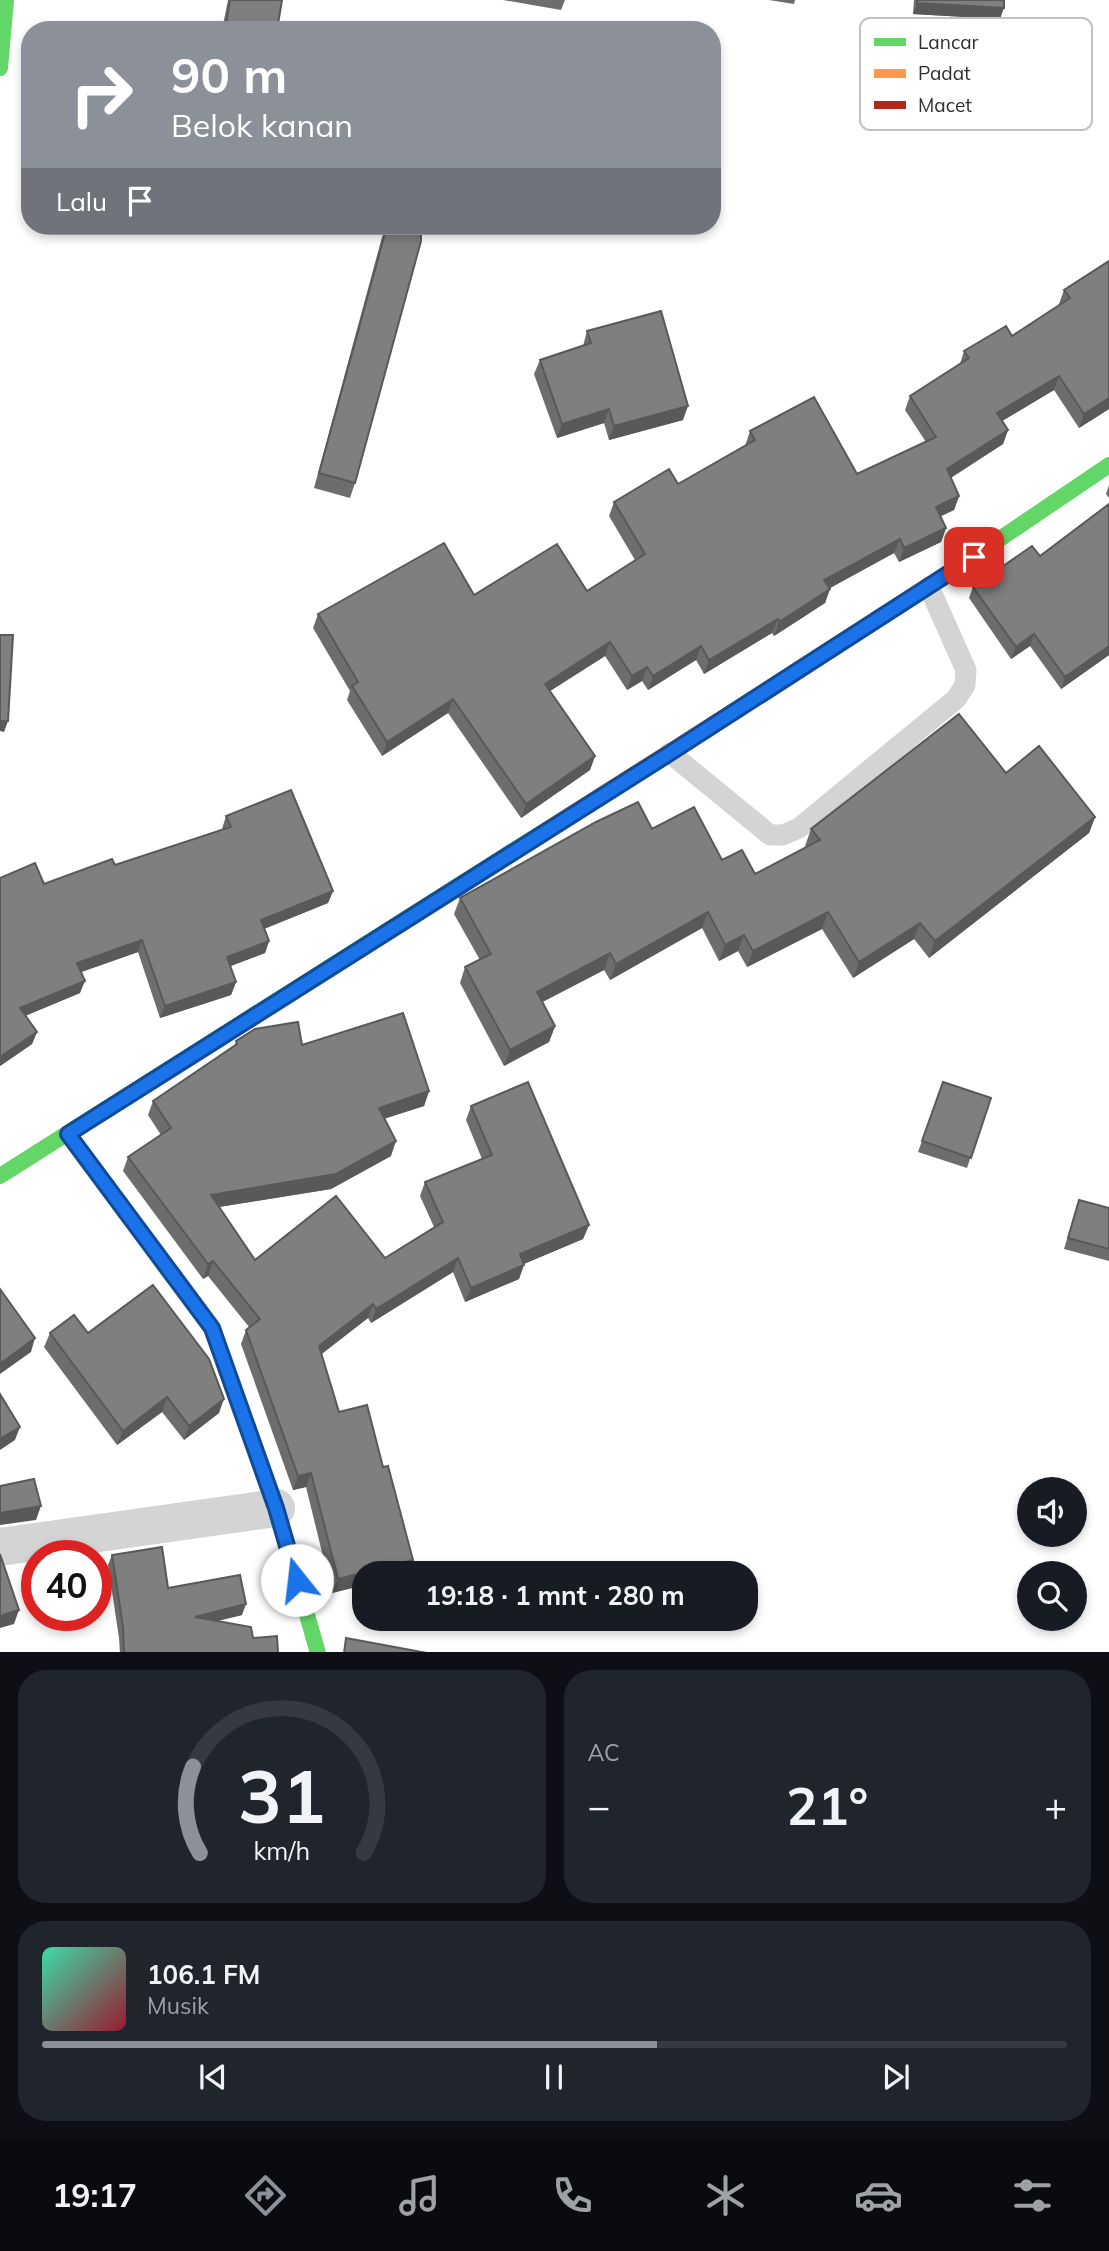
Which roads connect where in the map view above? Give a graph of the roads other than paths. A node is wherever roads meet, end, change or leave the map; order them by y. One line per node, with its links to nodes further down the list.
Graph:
1 (6, 0): 2 (street)
2 (0, 68)
3 (1109, 465): 4 (street)
4 (929, 587): 5 (street); 5 (lane)
5 (670, 753): 6 (street)
6 (68, 1134): 7 (street); 8 (street)
7 (0, 1176)
8 (276, 1508): 9 (street); 10 (street)
9 (0, 1547)
10 (318, 1652)

